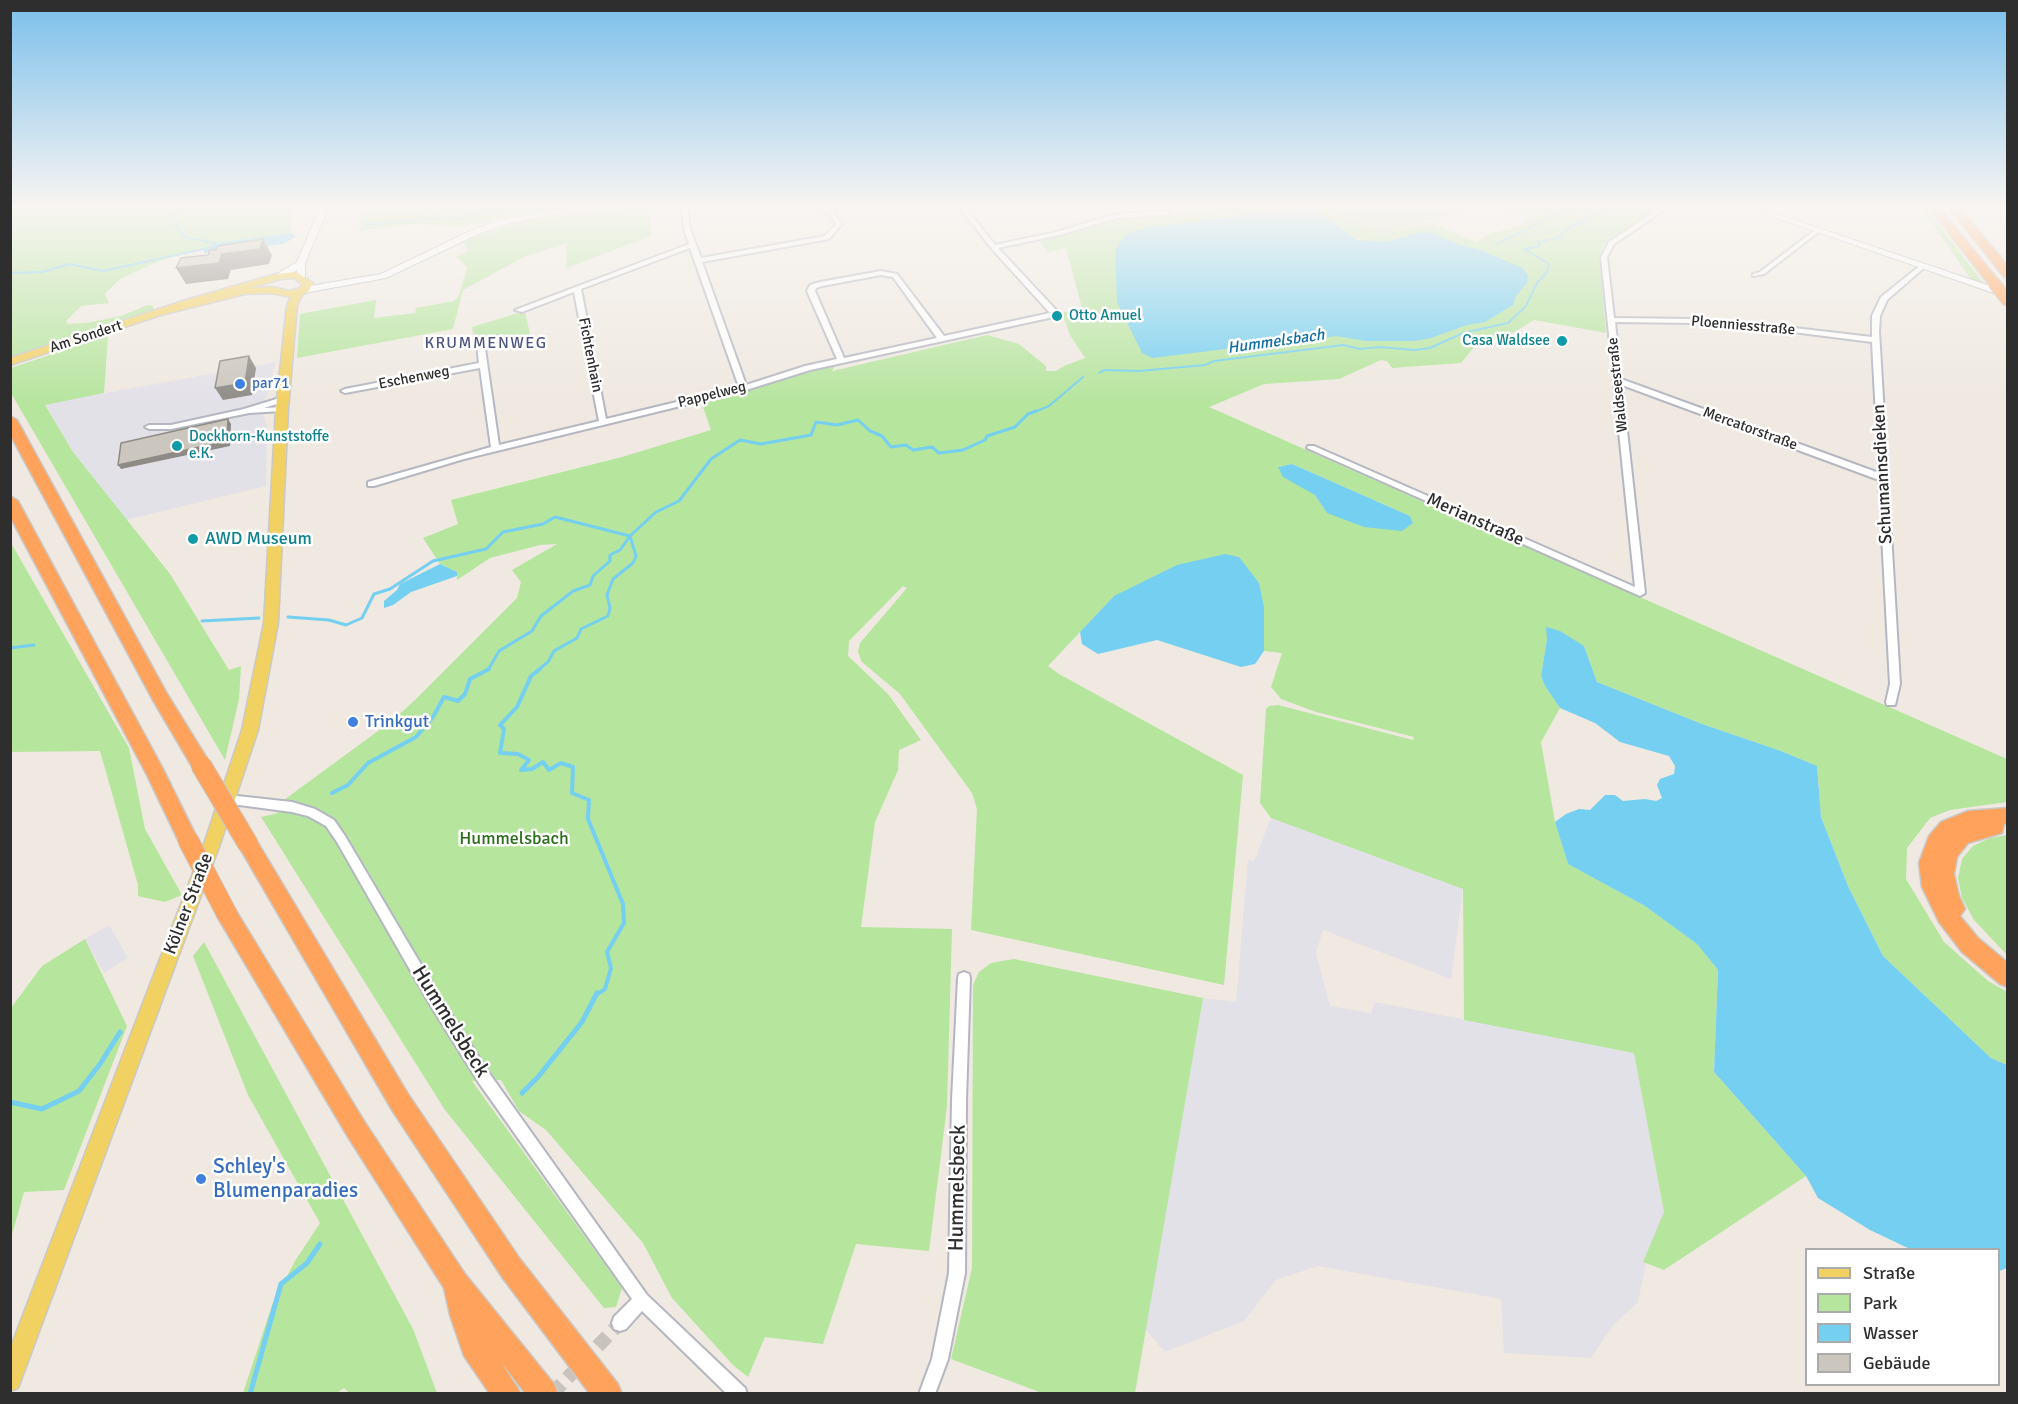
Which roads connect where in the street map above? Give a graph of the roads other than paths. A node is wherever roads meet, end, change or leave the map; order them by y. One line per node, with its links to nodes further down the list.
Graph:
1 (284, 274): 15 (main road)
2 (302, 274): 16 (main road)
3 (387, 274): 16 (main road)
4 (617, 274): 17 (street)
5 (702, 274): 34 (street)
6 (878, 274): 30 (street)
7 (885, 274): 26 (street)
8 (1018, 274): 26 (street, Pappelweg)
9 (1606, 274): 24 (street, Waldseestraße)
10 (1760, 274): 14 (street)
11 (1914, 274): 27 (street, Schumannsdieken)
12 (1945, 274): 19 (main road)
13 (1986, 274): 20 (highway, bridge)
14 (1755, 275)
15 (278, 277): 16 (main road, Am Sondert); 18 (main road); 23 (main road, Am Sondert)
16 (303, 286): 18 (main road, Am Sondert); 21 (main road, Kölner Straße)
17 (577, 289): 22 (street); 38 (street, Fichtenhain)
18 (277, 292): 21 (main road); 23 (main road, Am Sondert)
19 (2007, 295)
20 (2007, 301)
21 (292, 305): 36 (main road, Kölner Straße)
22 (519, 310)
23 (162, 312): 31 (main road, Am Sondert)
24 (1611, 320): 27 (street, Ploenniesstraße); 33 (street, Waldseestraße)
25 (497, 338): 28 (street, Eschenweg)
26 (942, 339): 30 (street, Pappelweg)
27 (1875, 340): 42 (street, Schumannsdieken)
28 (480, 341): 29 (street, Eschenweg); 32 (street)
29 (461, 344)
30 (842, 361): 34 (street, Pappelweg)
31 (10, 362)
32 (482, 365): 35 (street, Eschenweg); 40 (street)
33 (1618, 381): 42 (street, Mercatorstraße); 45 (street, Waldseestraße)
34 (743, 388): 38 (street, Pappelweg)
35 (346, 392)
36 (282, 404): 39 (street); 47 (main road, Kölner Straße)
37 (10, 420): 59 (highway, bridge)
38 (603, 422): 40 (street, Pappelweg)
39 (149, 427)
40 (495, 448): 43 (street, Pappelweg)
41 (1311, 448): 45 (street, Merianstraße)
42 (1883, 478): 46 (street, Schumannsdieken)
43 (371, 484)
44 (10, 501): 53 (highway, bridge)
45 (1640, 593)
46 (1891, 702)
47 (228, 800): 54 (street, Hummelsbeck); 56 (main road, Kölner Straße)
48 (2007, 816): 51 (highway)
49 (2007, 826): 50 (highway)
50 (2007, 965)
51 (2007, 977)
52 (964, 978): 61 (street, Hummelsbeck)
53 (456, 1282): 57 (highway); 58 (highway)
54 (642, 1300): 55 (street); 60 (street, Hummelsbeck)
55 (620, 1323)
56 (10, 1380)
57 (507, 1394)
58 (544, 1394)
59 (608, 1394)
60 (739, 1394)
61 (927, 1394)

